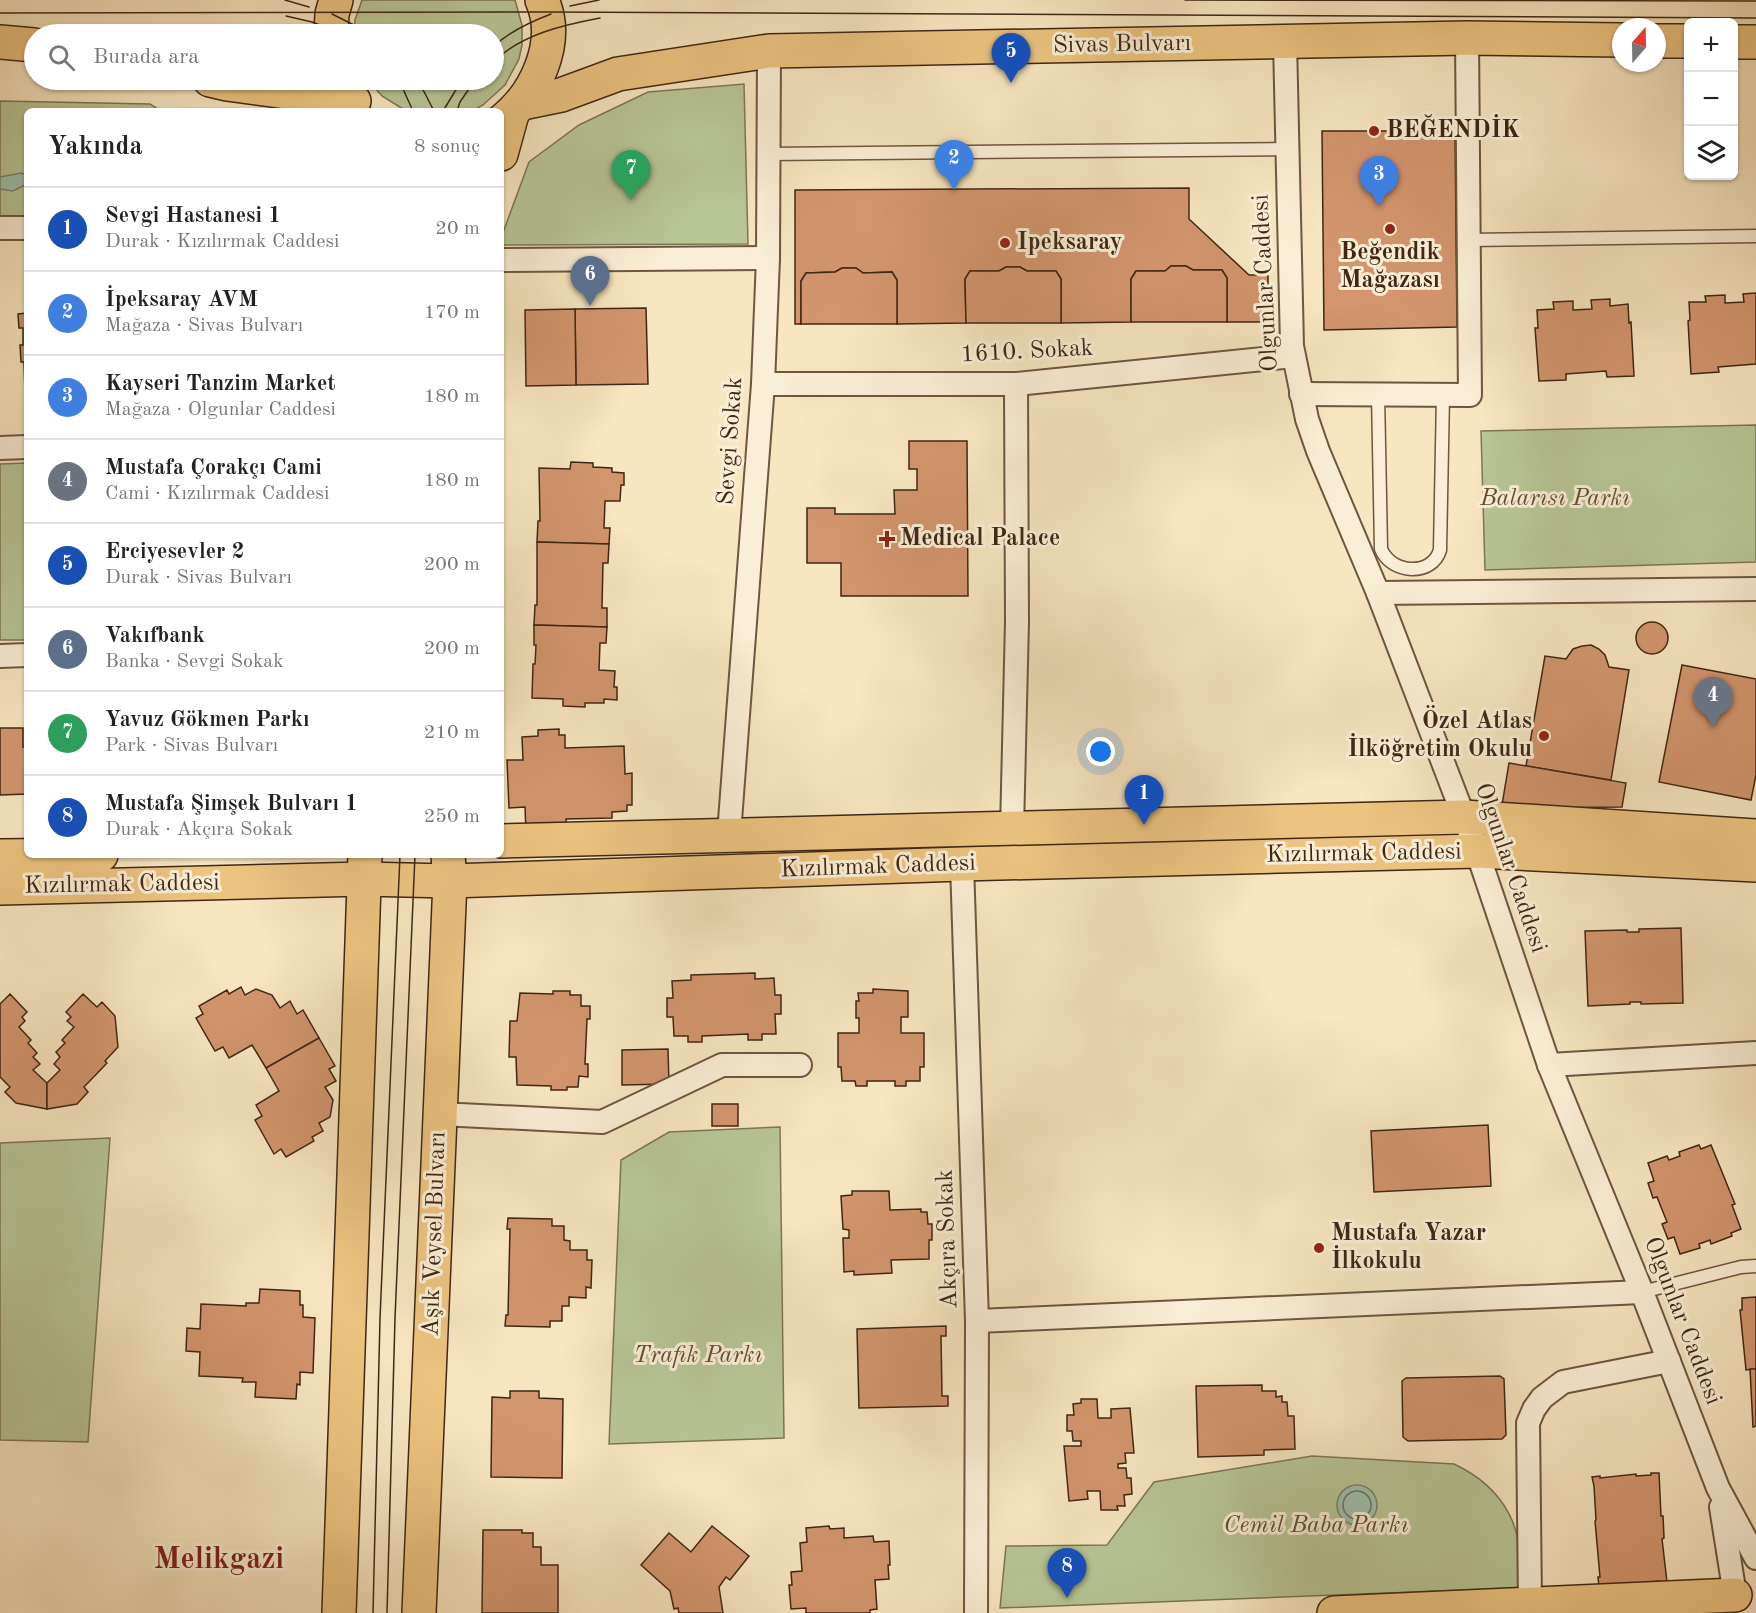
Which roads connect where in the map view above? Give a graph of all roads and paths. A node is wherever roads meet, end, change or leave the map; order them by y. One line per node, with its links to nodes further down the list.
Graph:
1 (336, 0): 3 (main road)
2 (542, 0): 18 (main road)
3 (332, 24)
4 (1467, 38): 5 (main road, Sivas Bulvarı); 9 (main road, Sivas Bulvarı); 25 (street)
5 (1612, 40)
6 (1666, 41): 7 (main road)
7 (1684, 41)
8 (0, 42): 12 (main road)
9 (1285, 42): 13 (main road, Sivas Bulvarı); 20 (street, Olgunlar Caddesi)
10 (1738, 42): 11 (main road)
11 (1756, 42)
12 (24, 44)
13 (769, 51): 18 (main road, Sivas Bulvarı); 21 (street, Sevgi Sokak)
14 (229, 90): 17 (main road)
15 (290, 90): 16 (main road)
16 (352, 97)
17 (251, 108)
18 (512, 113): 19 (main road)
19 (504, 143)
20 (1287, 149): 21 (lane); 28 (street, Olgunlar Caddesi)
21 (768, 154): 26 (street, Sevgi Sokak)
22 (0, 228): 23 (street)
23 (24, 228)
24 (1756, 236): 25 (lane)
25 (1467, 240): 33 (street)
26 (768, 258): 27 (street); 29 (street, Sevgi Sokak)
27 (504, 260)
28 (1293, 356): 30 (street, 1610. Sokak); 31 (street, Olgunlar Caddesi)
29 (763, 384): 30 (street, 1610. Sokak); 43 (street, Sevgi Sokak)
30 (1016, 384): 42 (street)
31 (1301, 394): 32 (street); 36 (street, Olgunlar Caddesi)
32 (1378, 394): 33 (street); 36 (lane)
33 (1443, 395): 36 (lane)
34 (24, 447): 35 (street)
35 (0, 448)
36 (1374, 559): 38 (street, Olgunlar Caddesi)
37 (1756, 589): 38 (street)
38 (1378, 593): 41 (street, Olgunlar Caddesi)
39 (24, 655): 40 (street)
40 (0, 656)
41 (1464, 817): 42 (main road, Kızılırmak Caddesi); 44 (main road, Kızılırmak Caddesi); 46 (street, Olgunlar Caddesi)
42 (1012, 829): 43 (main road, Kızılırmak Caddesi)
43 (729, 834): 45 (main road, Kızılırmak Caddesi)
44 (1756, 837)
45 (504, 841)
46 (1477, 851): 49 (main road, Kızılırmak Caddesi); 50 (main road, Kızılırmak Caddesi); 56 (street, Olgunlar Caddesi)
47 (0, 856): 48 (main road, Kızılırmak Caddesi)
48 (24, 856)
49 (962, 864): 52 (main road, Kızılırmak Caddesi); 60 (street, Akçıra Sokak)
50 (1756, 865)
51 (364, 867): 52 (main road, Kızılırmak Caddesi); 53 (main road, Kızılırmak Caddesi); 66 (main road)
52 (449, 868): 57 (main road, Aşık Veysel Bulvarı)
53 (0, 888)
54 (1756, 1053): 56 (street)
55 (800, 1065): 57 (street)
56 (1549, 1065): 59 (street, Olgunlar Caddesi)
57 (440, 1114): 67 (main road, Aşık Veysel Bulvarı)
58 (1756, 1266): 59 (lane)
59 (1642, 1292): 60 (street); 61 (street, Olgunlar Caddesi)
60 (977, 1321): 68 (street, Akçıra Sokak)
61 (1669, 1361): 62 (street, Olgunlar Caddesi); 65 (street)
62 (1718, 1488): 63 (street); 64 (street)
63 (1756, 1558)
64 (1738, 1597): 65 (main road)
65 (1530, 1604): 69 (main road)
66 (339, 1613)
67 (419, 1613)
68 (976, 1613)
69 (1334, 1613)

